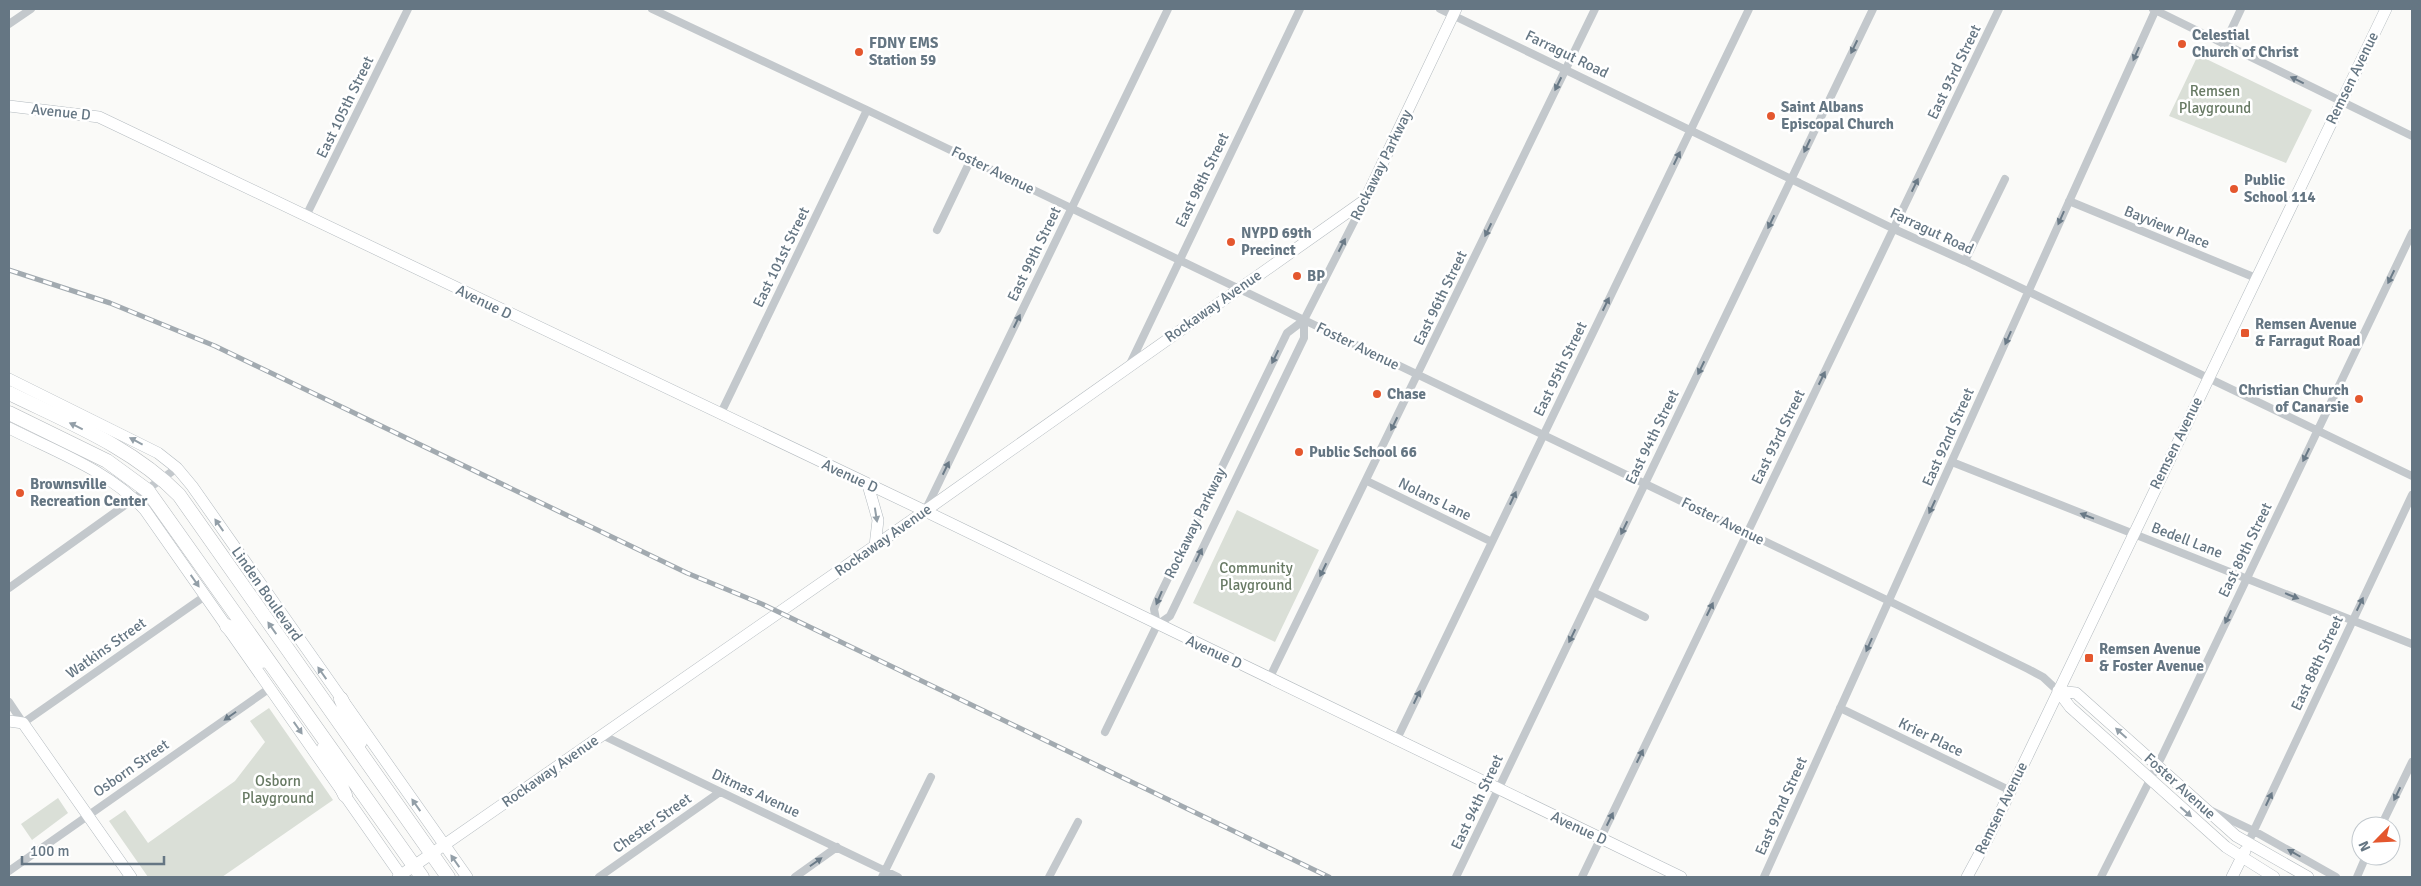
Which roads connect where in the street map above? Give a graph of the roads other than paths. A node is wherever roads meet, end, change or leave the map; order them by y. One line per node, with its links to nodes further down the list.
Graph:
1 (31, 9): 15 (street)
2 (408, 9): 29 (street, East 105th Street)
3 (652, 9): 20 (street, Foster Avenue)
4 (1168, 9): 28 (street, East 99th Street)
5 (1300, 9): 33 (street, East 98th Street)
6 (1440, 9): 14 (street, Farragut Road)
7 (1595, 9): 17 (street, East 96th Street)
8 (1748, 9): 21 (street, East 95th Street)
9 (1873, 9): 24 (street, East 94th Street, one-way to 24)
10 (2000, 9): 30 (street, East 93rd Street, one-way to 10)
11 (2155, 9): 16 (street); 27 (street, East 92nd Street, one-way to 27)
12 (2241, 9): 16 (street)
13 (2386, 9): 18 (main road, Remsen Avenue)
14 (1454, 12): 17 (street, Farragut Road); 26 (main road, Rockaway Parkway)
15 (9, 24)
16 (2224, 45): 18 (street, one-way to 16)
17 (1565, 69): 21 (street, Farragut Road); 40 (street, East 96th Street, one-way to 40)
18 (2341, 102): 22 (street); 35 (main road, Remsen Avenue)
19 (9, 106): 29 (main road, Avenue D)
20 (867, 110): 23 (street, Foster Avenue); 45 (street, East 101st Street)
21 (1690, 129): 24 (street, Farragut Road); 48 (street, East 95th Street, one-way to 21)
22 (2412, 136)
23 (971, 159): 28 (street, Foster Avenue); 31 (street)
24 (1792, 178): 30 (street, Farragut Road); 54 (street, East 94th Street, one-way to 54)
25 (2005, 178): 34 (street)
26 (1365, 200): 36 (main road, Rockaway Avenue); 38 (street, Rockaway Parkway, one-way to 26)
27 (2069, 201): 35 (street, Bayview Place); 37 (street, East 92nd Street, one-way to 37)
28 (1072, 208): 33 (street, Foster Avenue); 59 (street, East 99th Street, one-way to 28)
29 (306, 216): 45 (main road, Avenue D)
30 (1894, 229): 34 (street, Farragut Road); 60 (street, East 93rd Street, one-way to 30)
31 (937, 230)
32 (2412, 233): 47 (street, East 89th Street, one-way to 47)
33 (1179, 260): 36 (street, Foster Avenue); 39 (street, East 98th Street)
34 (1965, 261): 37 (street, Farragut Road)
35 (2256, 278): 42 (main road, Remsen Avenue)
36 (1238, 288): 38 (street, Foster Avenue); 39 (main road, Rockaway Avenue)
37 (2028, 293): 42 (street, Farragut Road); 49 (street, East 92nd Street, one-way to 49)
38 (1304, 320): 40 (street, Foster Avenue); 72 (street, Rockaway Parkway, one-way to 38); 72 (street, Rockaway Parkway, one-way to 72)
39 (1130, 364): 59 (main road, Rockaway Avenue)
40 (1418, 374): 48 (street, Foster Avenue); 53 (street, East 96th Street, one-way to 53)
41 (9, 378): 50 (main road, Linden Boulevard, one-way to 41)
42 (2208, 378): 47 (street, Farragut Road); 61 (main road, Remsen Avenue)
43 (9, 393): 52 (highway, Linden Boulevard, one-way to 43)
44 (9, 413): 56 (highway)
45 (720, 415): 55 (main road, Avenue D)
46 (9, 428): 58 (main road)
47 (2318, 431): 51 (street, Farragut Road); 64 (street, East 89th Street, one-way to 64)
48 (1543, 434): 54 (street, Foster Avenue); 62 (street, East 95th Street, one-way to 48)
49 (1952, 462): 61 (street, Bedell Lane, one-way to 49); 68 (street, East 92nd Street, one-way to 68)
50 (176, 468): 52 (street); 78 (main road, Linden Boulevard, one-way to 50)
51 (2412, 476)
52 (162, 479): 56 (street); 89 (highway, Linden Boulevard, one-way to 52)
53 (1367, 481): 62 (street, Nolans Lane); 74 (street, East 96th Street, one-way to 74)
54 (1645, 484): 60 (street, Foster Avenue); 66 (street, East 94th Street, one-way to 66)
55 (868, 485): 59 (main road, Avenue D); 63 (main road, one-way to 63)
56 (148, 490): 58 (street); 75 (highway)
57 (2412, 495): 70 (street, East 88th Street, one-way to 57)
58 (135, 500): 65 (street); 67 (main road, one-way to 67)
59 (925, 511): 63 (main road, Rockaway Avenue); 72 (main road, Avenue D)
60 (1747, 532): 68 (street, Foster Avenue); 101 (street, East 93rd Street, one-way to 60)
61 (2133, 534): 64 (street, Bedell Lane); 77 (main road, Remsen Avenue)
62 (1492, 542): 86 (street, East 95th Street, one-way to 62)
63 (875, 546): 85 (main road, Rockaway Avenue)
64 (2246, 578): 70 (street, Bedell Lane, one-way to 70); 88 (street, East 89th Street, one-way to 88)
65 (9, 588)
66 (1593, 592): 69 (street); 92 (street, East 94th Street, one-way to 92)
67 (205, 596): 71 (main road); 83 (street, Watkins Street)
68 (1889, 600): 77 (street, Foster Avenue); 80 (street, East 92nd Street, one-way to 80)
69 (1645, 617)
70 (2352, 620): 73 (street, Bedell Lane); 100 (street, East 88th Street, one-way to 70)
71 (226, 626): 75 (highway); 76 (main road)
72 (1157, 626): 74 (main road, Avenue D); 84 (street, Rockaway Parkway)
73 (2412, 644)
74 (1270, 679): 86 (main road, Avenue D)
75 (287, 685): 81 (highway)
76 (270, 688): 95 (main road, one-way to 95); 97 (street, Osborn Street, one-way to 97)
77 (2058, 691): 88 (main road, Foster Avenue, one-way to 77); 91 (main road, Foster Avenue); 93 (main road, Remsen Avenue)
78 (341, 699): 89 (highway); 103 (main road, Linden Boulevard, one-way to 78)
79 (9, 702): 83 (street)
80 (1840, 708): 93 (street, Krier Place); 121 (street, East 92nd Street)
81 (312, 720): 95 (highway); 108 (highway)
82 (9, 722): 83 (main road)
83 (23, 723): 97 (main road)
84 (1105, 732)
85 (602, 735): 94 (street, Ditmas Avenue); 103 (main road, Rockaway Avenue)
86 (1396, 741): 92 (main road, Avenue D)
87 (2412, 762): 98 (street, one-way to 98)
88 (2158, 765): 91 (street, East 89th Street); 96 (main road, Foster Avenue)
89 (371, 768): 105 (highway, Linden Boulevard)
90 (931, 777): 109 (street)
91 (2150, 780): 106 (main road, Foster Avenue, one-way to 106); 123 (street, East 89th Street)
92 (1498, 790): 101 (main road, Avenue D); 118 (street, East 94th Street)
93 (2010, 790): 122 (main road, Remsen Avenue)
94 (720, 792): 104 (street, Ditmas Avenue); 114 (street, Chester Street)
95 (345, 795): 111 (main road)
96 (2204, 808): 100 (street); 102 (main road, Foster Avenue)
97 (88, 816): 107 (street, Osborn Street); 110 (main road)
98 (2386, 816)
99 (1078, 822): 117 (street)
100 (2254, 831): 102 (street, East 88th Street); 127 (street, one-way to 100)
101 (1600, 838): 119 (street, East 93rd Street); 120 (main road, Avenue D)
102 (2248, 843): 106 (main road); 126 (main road, Foster Avenue)
103 (444, 845): 105 (main road, Rockaway Avenue); 113 (main road, Linden Boulevard, one-way to 103)
104 (837, 848): 109 (street, Ditmas Avenue); 115 (street, one-way to 104)
105 (432, 854): 108 (main road, Rockaway Avenue); 112 (highway, Linden Boulevard)
106 (2242, 858): 124 (main road); 125 (main road, Foster Avenue)
107 (9, 871)
108 (418, 872): 111 (main road, Rockaway Avenue)
109 (884, 874): 116 (street, Ditmas Avenue)
110 (131, 877)
111 (401, 877)
112 (448, 877)
113 (466, 877)
114 (599, 877)
115 (795, 877)
116 (898, 877)
117 (1049, 877)
118 (1456, 877)
119 (1582, 877)
120 (1681, 877)
121 (1764, 877)
122 (1967, 877)
123 (2101, 877)
124 (2232, 877)
125 (2274, 877)
126 (2308, 877)
127 (2336, 877)

